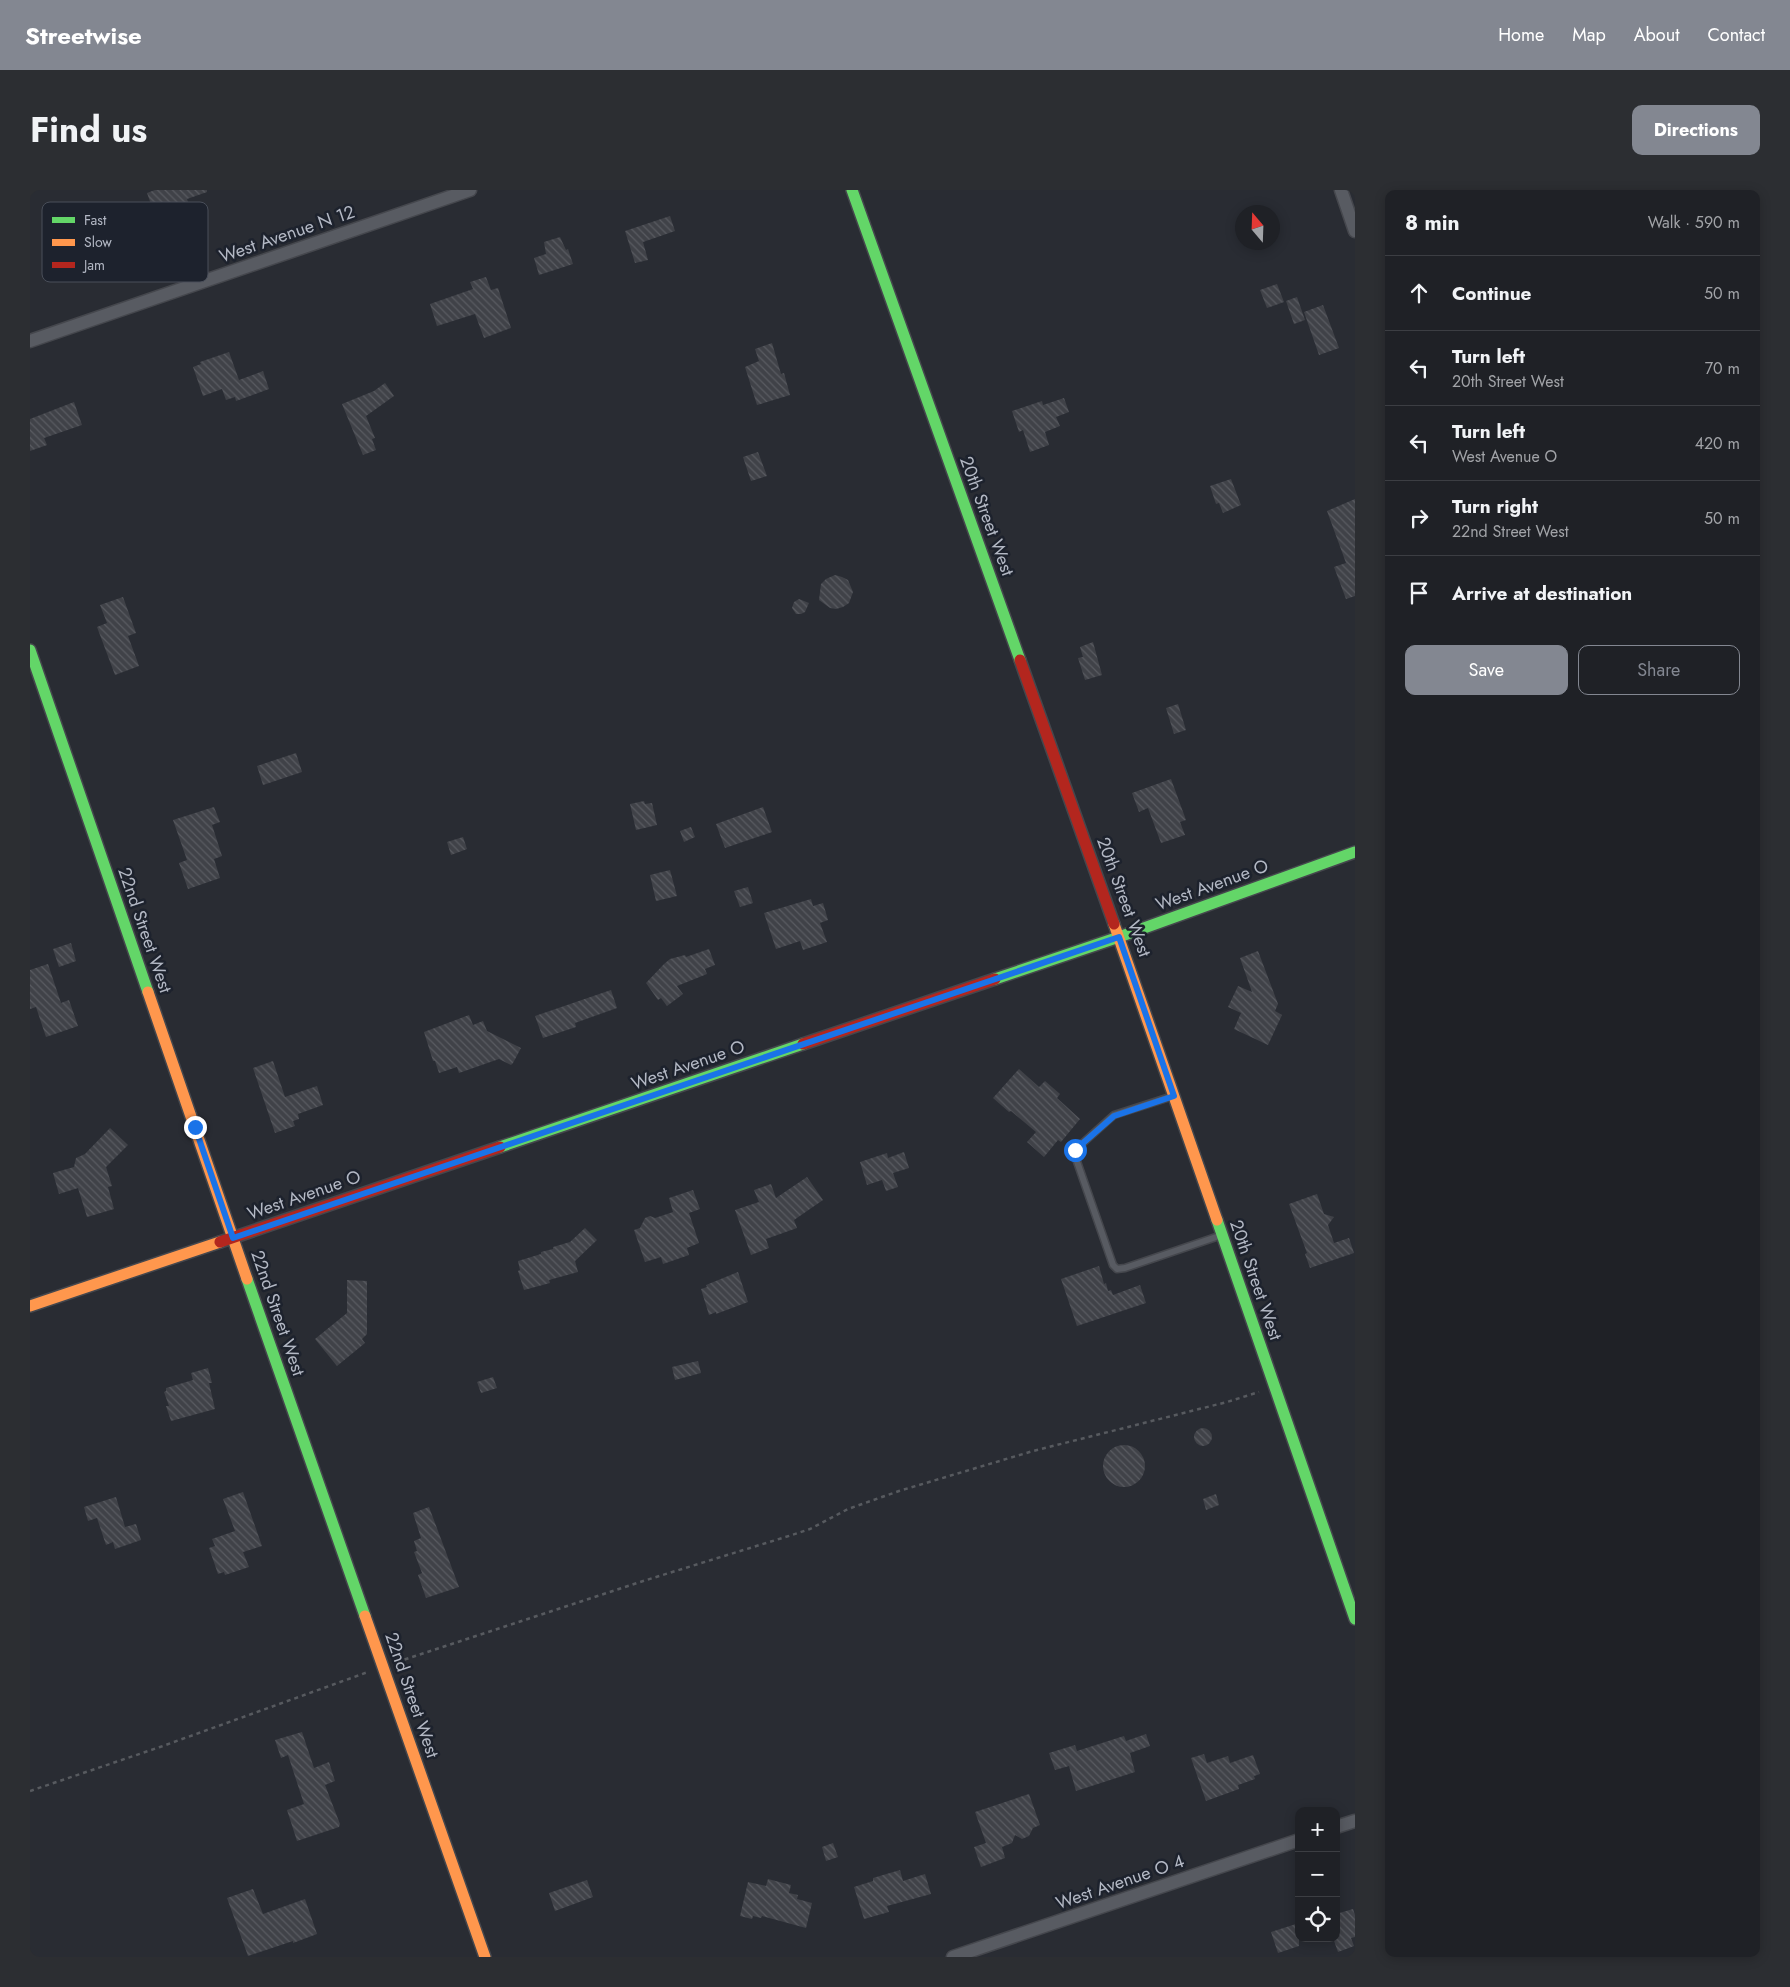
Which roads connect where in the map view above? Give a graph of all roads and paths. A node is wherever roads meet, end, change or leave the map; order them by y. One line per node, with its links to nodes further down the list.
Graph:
1 (470, 190): 5 (street, West Avenue N 12)
2 (852, 190): 10 (street, 20th Street West)
3 (1341, 190): 4 (street)
4 (1355, 231)
5 (208, 280)
6 (202, 282): 7 (street, West Avenue N 12)
7 (30, 341)
8 (30, 650): 13 (street, 22nd Street West)
9 (1355, 852): 10 (street, West Avenue O)
10 (1119, 937): 11 (street, 20th Street West); 13 (street, West Avenue O)
11 (1174, 1096): 12 (street, 20th Street West); 12 (lane)
12 (1223, 1235): 15 (street, 20th Street West)
13 (233, 1238): 14 (street, West Avenue O); 17 (street, 22nd Street West)
14 (30, 1306)
15 (1275, 1388): 16 (street, 20th Street West); 17 (path)
16 (1355, 1619)
17 (383, 1667): 18 (path); 22 (street, 22nd Street West)
18 (30, 1791)
19 (1355, 1821): 20 (street)
20 (1340, 1827)
21 (1295, 1841): 23 (street, West Avenue O 4)
22 (485, 1957)
23 (953, 1957)

